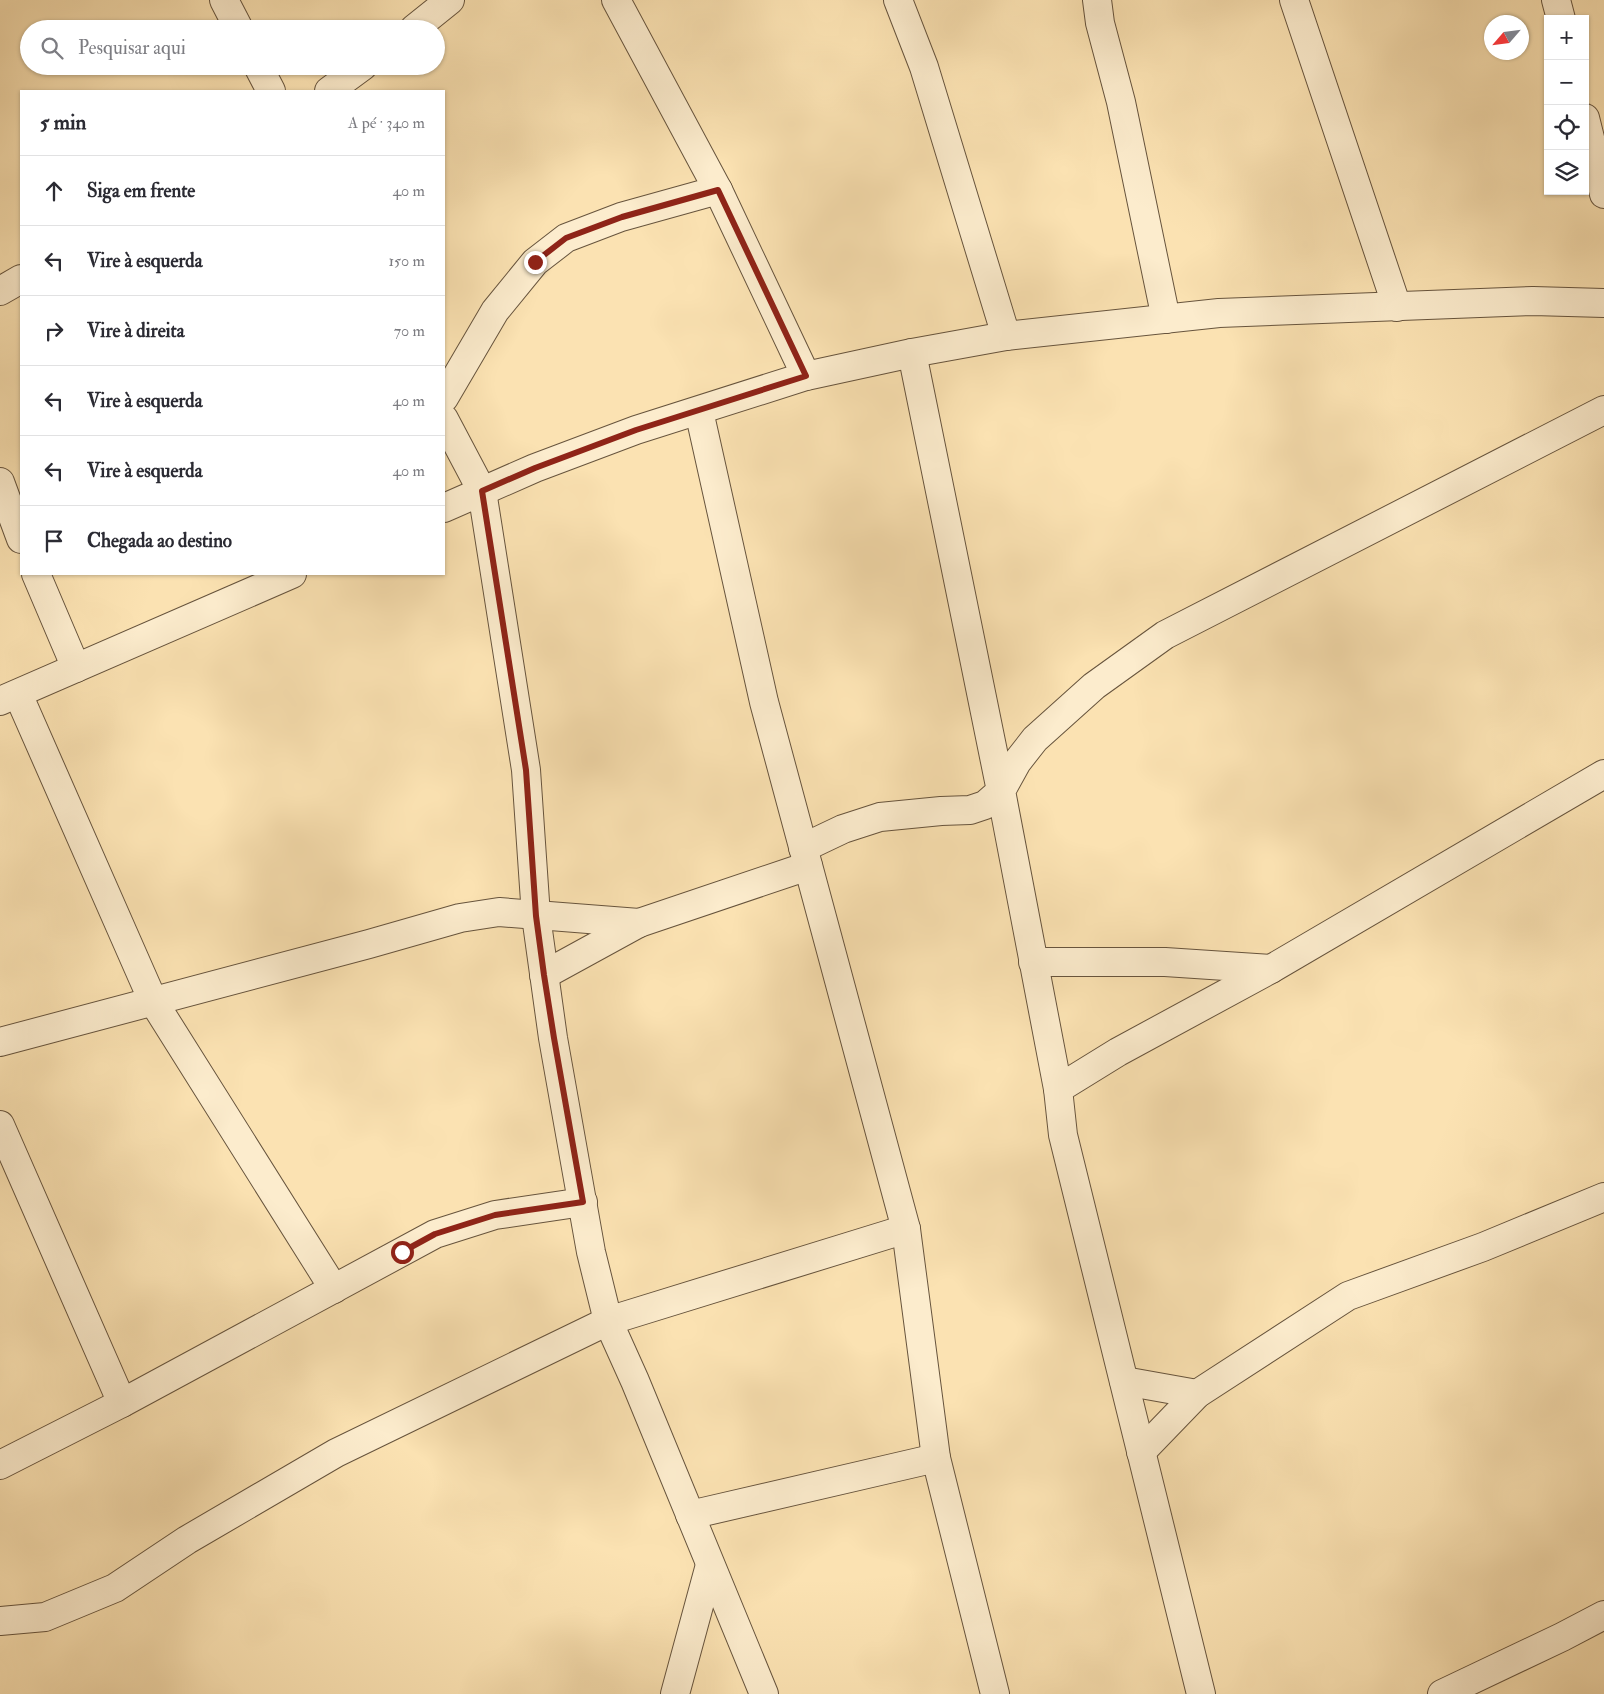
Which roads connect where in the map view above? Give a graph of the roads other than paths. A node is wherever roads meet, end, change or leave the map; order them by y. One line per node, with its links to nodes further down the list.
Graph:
1 (224, 0): 9 (street)
2 (450, 0): 10 (street)
3 (616, 0): 16 (street)
4 (898, 0): 23 (street)
5 (1097, 0): 22 (street)
6 (1294, 0): 21 (street)
7 (1556, 0): 8 (street)
8 (1560, 15)
9 (234, 20)
10 (425, 20)
11 (263, 75): 13 (street)
12 (351, 75): 14 (street)
13 (271, 90)
14 (330, 90)
15 (1589, 134): 17 (street)
16 (718, 190): 25 (street); 26 (street)
17 (1604, 194)
18 (20, 280): 19 (street)
19 (0, 291)
20 (1604, 303): 21 (street)
21 (1397, 308): 22 (street)
22 (1166, 319): 23 (street)
23 (1006, 336): 24 (street)
24 (912, 353): 25 (street); 39 (street)
25 (806, 376): 28 (street)
26 (445, 396)
27 (1604, 410): 39 (street)
28 (700, 411): 31 (street); 40 (street)
29 (445, 421): 31 (street)
30 (0, 482): 33 (street)
31 (482, 491): 32 (street); 41 (street)
32 (445, 508)
33 (20, 536)
34 (36, 575): 36 (street)
35 (290, 575): 36 (street)
36 (76, 668): 37 (street)
37 (9, 698): 46 (street)
38 (1604, 774): 44 (street)
39 (1000, 791): 40 (street); 43 (street)
40 (806, 857): 42 (street); 52 (street)
41 (536, 916): 42 (street); 45 (street); 46 (street)
42 (639, 923): 45 (street)
43 (1033, 962): 44 (street); 48 (street)
44 (1271, 969): 48 (street)
45 (544, 975): 51 (street)
46 (153, 1001): 47 (street); 53 (street)
47 (0, 1042)
48 (1058, 1089): 55 (street)
49 (0, 1125): 57 (street)
50 (1604, 1197): 56 (street)
51 (583, 1202): 53 (street); 54 (street)
52 (906, 1229): 54 (street); 59 (street)
53 (334, 1289): 57 (street)
54 (608, 1321): 61 (street); 64 (street)
55 (1124, 1381): 56 (street); 58 (street)
56 (1197, 1394): 58 (street)
57 (122, 1403): 60 (street)
58 (1141, 1452): 68 (street)
59 (936, 1458): 61 (street); 67 (street)
60 (0, 1465)
61 (690, 1515): 62 (street)
62 (710, 1566): 65 (street); 66 (street)
63 (1604, 1615): 69 (street)
64 (0, 1621)
65 (675, 1694)
66 (764, 1694)
67 (995, 1694)
68 (1201, 1694)
69 (1442, 1694)

